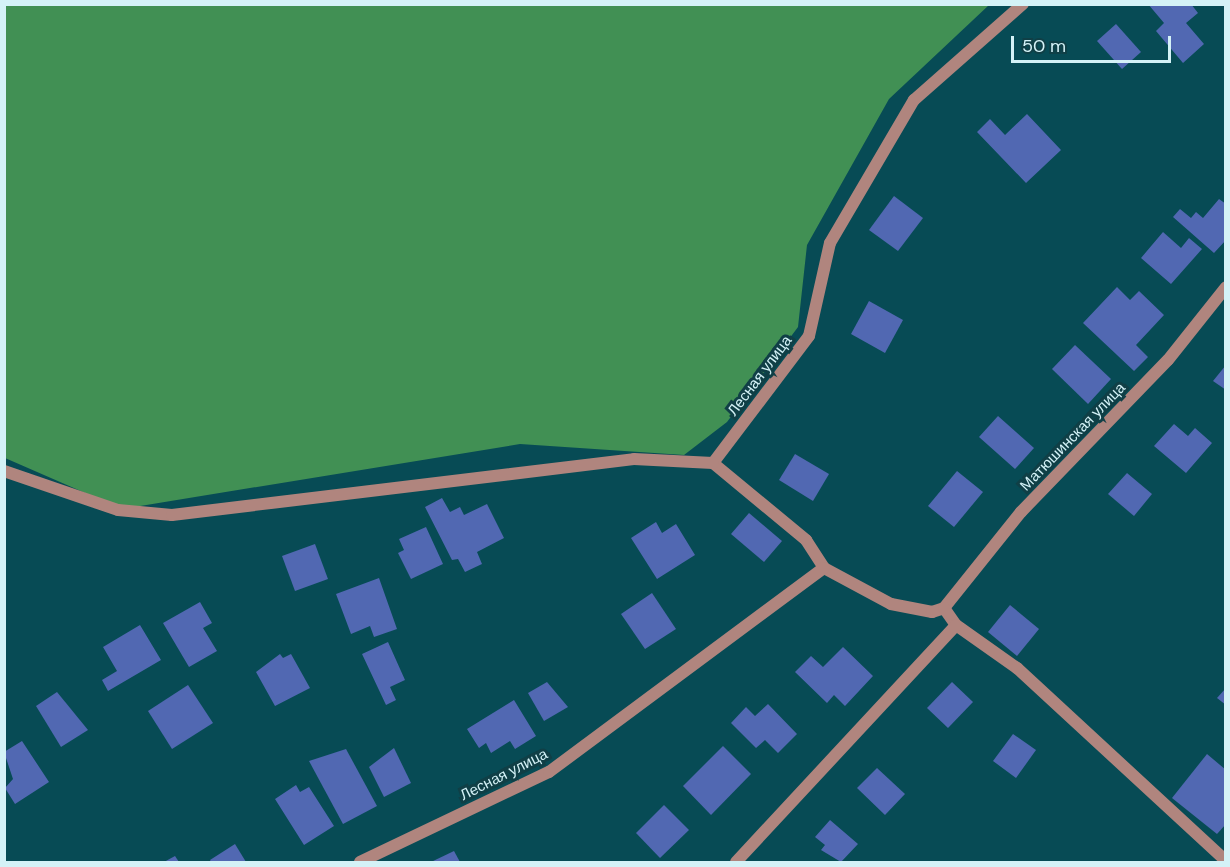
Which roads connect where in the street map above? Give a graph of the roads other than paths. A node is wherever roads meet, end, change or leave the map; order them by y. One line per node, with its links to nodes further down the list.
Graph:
1 (1023, 4): 3 (street, Лесная улица)
2 (1226, 287): 6 (street, Матюшинская улица)
3 (713, 463): 4 (street); 5 (street)
4 (4, 471)
5 (824, 567): 6 (street); 9 (street, Лесная улица)
6 (944, 608): 7 (street)
7 (956, 625): 8 (street); 10 (street)
8 (1226, 861)
9 (360, 862)
10 (736, 862)

